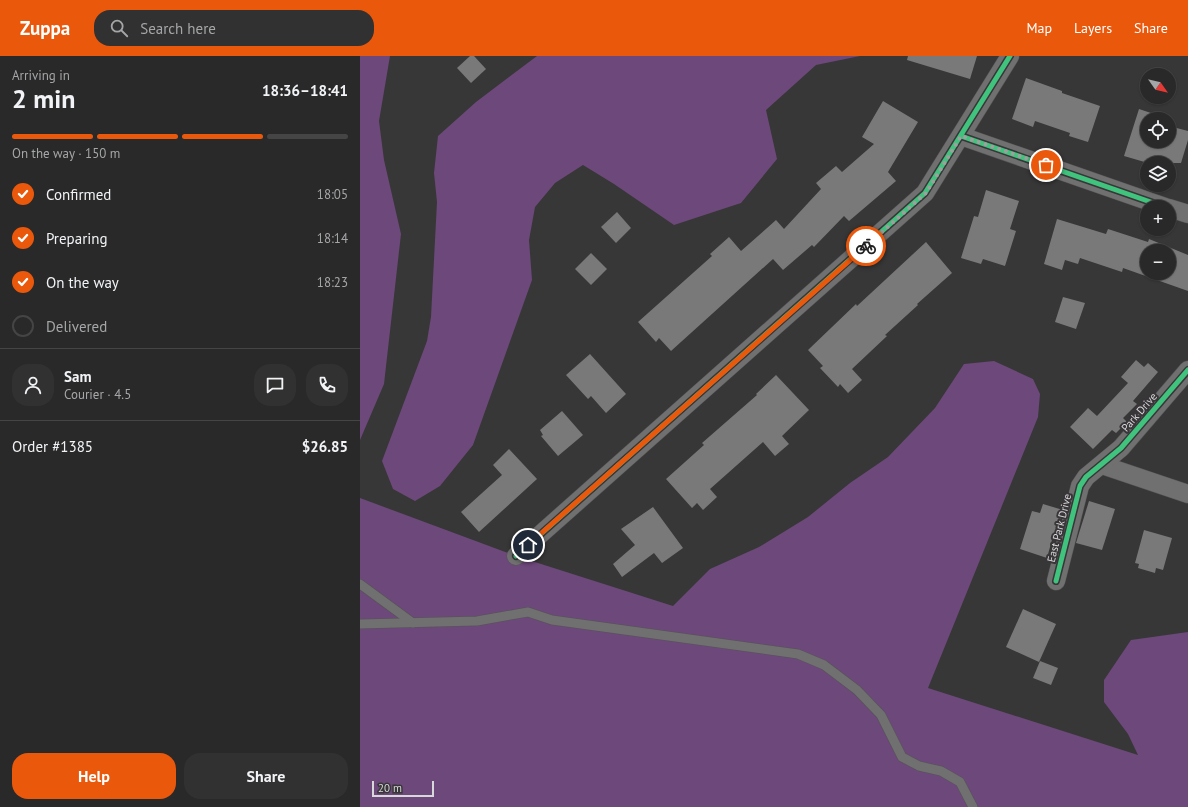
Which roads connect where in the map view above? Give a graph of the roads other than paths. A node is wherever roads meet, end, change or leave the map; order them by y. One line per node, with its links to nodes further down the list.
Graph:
1 (1010, 56): 2 (street)
2 (961, 136): 3 (street); 9 (street)
3 (1146, 200)
4 (1176, 210): 5 (street)
5 (1188, 214)
6 (1188, 370): 7 (street, Park Drive)
7 (1102, 464): 8 (street); 10 (street, East Park Drive)
8 (1188, 494)
9 (516, 556)
10 (1056, 581)
11 (360, 584): 12 (lane)
12 (413, 623): 13 (lane); 14 (lane)
13 (360, 624)
14 (973, 807)

